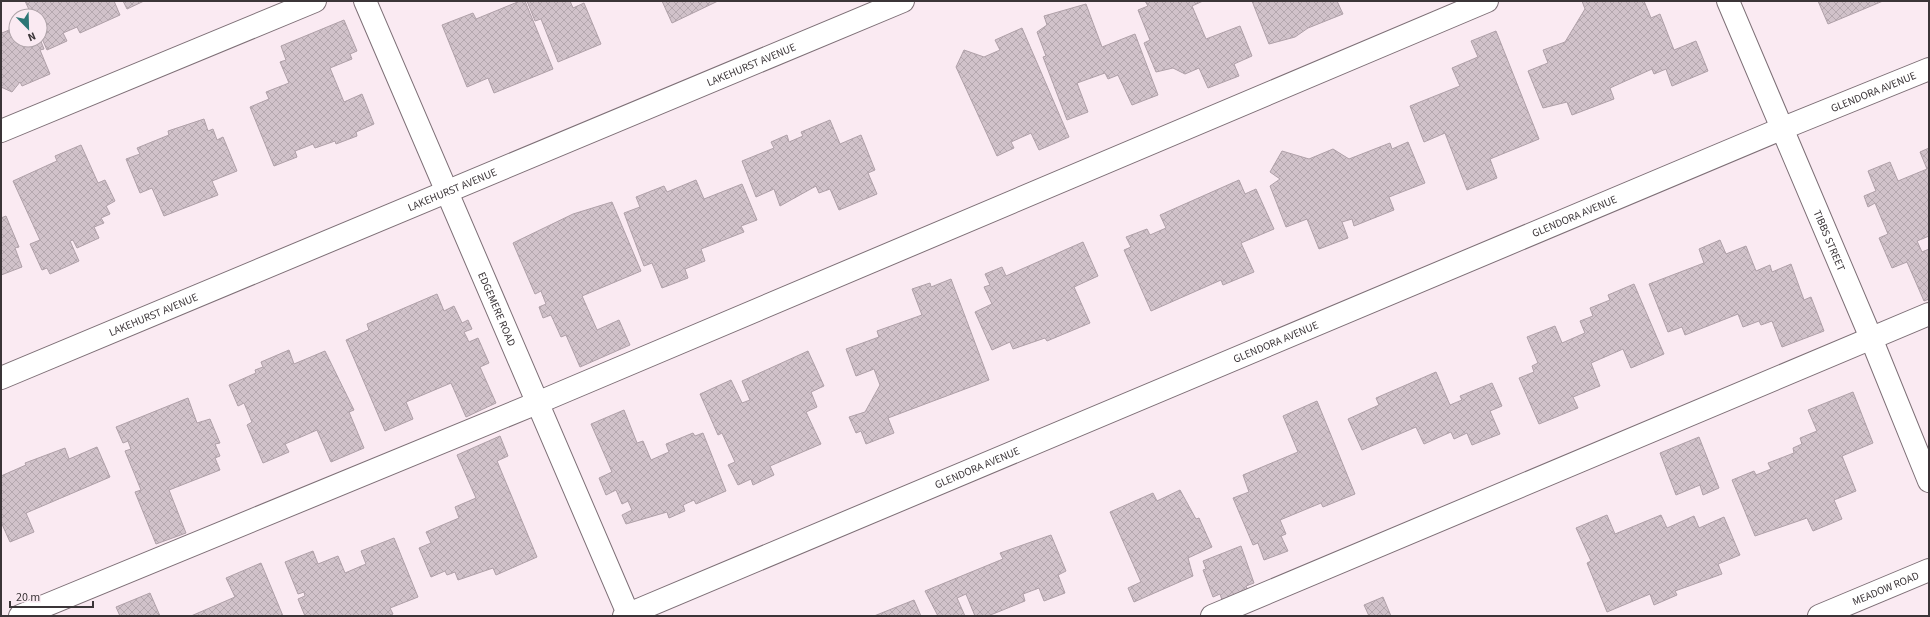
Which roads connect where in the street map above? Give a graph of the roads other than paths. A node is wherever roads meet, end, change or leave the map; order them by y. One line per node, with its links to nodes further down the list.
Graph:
1 (315, 1): 8 (street)
2 (365, 1): 9 (street, EDGEMERE ROAD)
3 (903, 1): 9 (street, LAKEHURST AVENUE)
4 (1487, 1): 13 (street)
5 (1728, 1): 7 (street, TIBBS STREET)
6 (1929, 69): 7 (street, GLENDORA AVENUE)
7 (1781, 129): 11 (street, TIBBS STREET); 16 (street, GLENDORA AVENUE)
8 (1, 131)
9 (448, 192): 12 (street, LAKEHURST AVENUE); 13 (street, EDGEMERE ROAD)
10 (1929, 314): 11 (street)
11 (1871, 338): 14 (street, TIBBS STREET); 18 (street)
12 (1, 378)
13 (537, 403): 16 (street, EDGEMERE ROAD); 17 (street)
14 (1929, 481)
15 (1929, 570): 19 (street, MEADOW ROAD)
16 (627, 615)
17 (20, 616)
18 (1212, 616)
19 (1820, 616)

